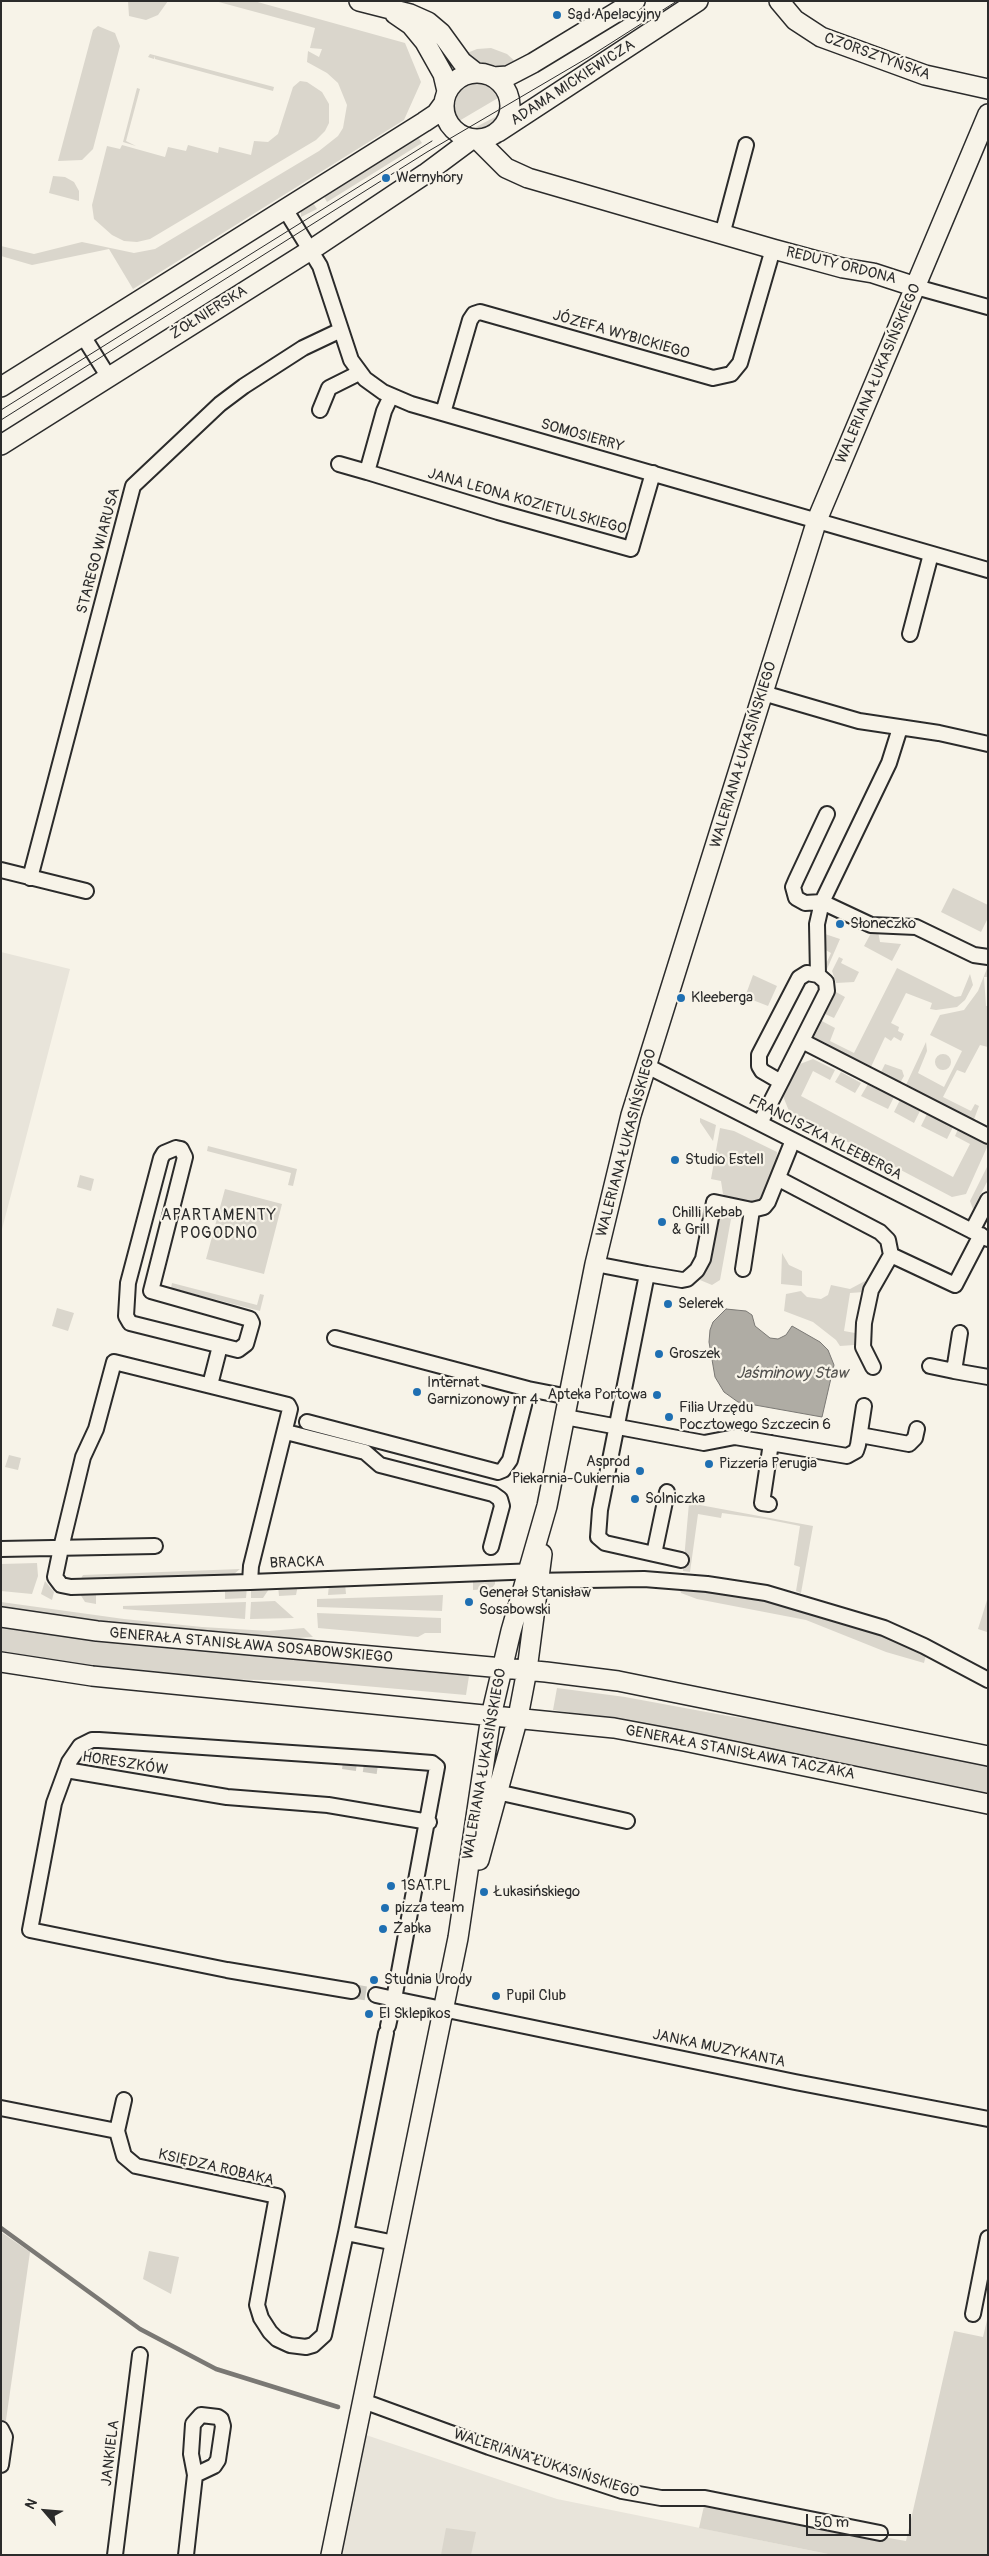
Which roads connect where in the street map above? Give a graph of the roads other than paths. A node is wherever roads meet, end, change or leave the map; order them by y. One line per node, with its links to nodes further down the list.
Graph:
1 (359, 1): 5 (street)
2 (635, 1): 6 (street)
3 (698, 1): 10 (street, ADAMA MICKIEWICZA)
4 (779, 1): 7 (street, CZORSZTYŃSKA)
5 (381, 7): 6 (street); 8 (street)
6 (485, 75): 8 (street); 10 (street)
7 (988, 89)
8 (445, 97): 11 (street); 13 (street)
9 (988, 114): 17 (street, WALERIANA ŁUKASIŃSKIEGO)
10 (498, 132): 11 (street)
11 (475, 140): 14 (street, REDUTY ORDONA); 16 (street, ŻOŁNIERSKA)
12 (746, 145): 14 (street)
13 (285, 209): 16 (street); 20 (street)
14 (722, 234): 15 (street, REDUTY ORDONA)
15 (773, 249): 17 (street, REDUTY ORDONA); 26 (street, JÓZEFA WYBICKIEGO)
16 (310, 250): 19 (street, SOMOSIERRY); 22 (street, ŻOŁNIERSKA)
17 (916, 287): 18 (street, REDUTY ORDONA); 31 (street, WALERIANA ŁUKASIŃSKIEGO)
18 (988, 307)
19 (341, 330): 21 (street, SOMOSIERRY); 40 (street, STAREGO WIARUSA)
20 (82, 336): 22 (street); 23 (street)
21 (359, 373): 24 (street, SOMOSIERRY); 25 (street)
22 (108, 376): 27 (street, ŻOŁNIERSKA)
23 (1, 387)
24 (391, 396): 26 (street, SOMOSIERRY); 29 (street)
25 (320, 410)
26 (443, 413): 30 (street, SOMOSIERRY)
27 (1, 445)
28 (339, 464): 29 (street, JANA LEONA KOZIETULSKIEGO)
29 (367, 472): 30 (street, JANA LEONA KOZIETULSKIEGO)
30 (653, 473): 31 (street, SOMOSIERRY)
31 (817, 520): 32 (street, SOMOSIERRY); 35 (street, WALERIANA ŁUKASIŃSKIEGO)
32 (931, 554): 33 (street, SOMOSIERRY); 34 (street)
33 (988, 570)
34 (910, 634)
35 (763, 693): 36 (street); 46 (street, WALERIANA ŁUKASIŃSKIEGO)
36 (900, 728): 37 (street); 42 (street)
37 (988, 744)
38 (827, 814): 42 (street)
39 (1, 870): 40 (street)
40 (30, 878): 41 (street)
41 (86, 891)
42 (822, 902): 43 (street); 44 (street)
43 (988, 957)
44 (818, 975): 45 (street); 47 (street)
45 (802, 1041): 47 (street); 49 (street)
46 (646, 1066): 48 (street, FRANCISZKA KLEEBERGA); 56 (street, WALERIANA ŁUKASIŃSKIEGO)
47 (781, 1082): 48 (street)
48 (760, 1123): 50 (street, FRANCISZKA KLEEBERGA)
49 (988, 1136)
50 (793, 1140): 51 (street); 54 (street, FRANCISZKA KLEEBERGA)
51 (780, 1179): 53 (street); 55 (street)
52 (988, 1200): 54 (street)
53 (752, 1210): 57 (street); 58 (street)
54 (980, 1235): 55 (street)
55 (891, 1255): 63 (street)
56 (595, 1264): 58 (street); 68 (street, WALERIANA ŁUKASIŃSKIEGO)
57 (743, 1269)
58 (648, 1274): 72 (street)
59 (960, 1333): 64 (street)
60 (335, 1338): 67 (street)
61 (220, 1346): 61 (street); 66 (street)
62 (930, 1366): 64 (street)
63 (873, 1367)
64 (954, 1371): 65 (street)
65 (988, 1377)
66 (210, 1385): 74 (street); 81 (street)
67 (528, 1389): 68 (street); 71 (street)
68 (569, 1396): 70 (street, WALERIANA ŁUKASIŃSKIEGO)
69 (864, 1406): 75 (street)
70 (565, 1417): 72 (street); 85 (street, WALERIANA ŁUKASIŃSKIEGO)
71 (307, 1422)
72 (618, 1426): 76 (street); 83 (street)
73 (917, 1429): 75 (street)
74 (286, 1432): 80 (street); 86 (street)
75 (860, 1436): 76 (street)
76 (771, 1444): 78 (street)
77 (667, 1492): 83 (street)
78 (769, 1504)
79 (155, 1546): 81 (street)
80 (491, 1547)
81 (61, 1548): 82 (street); 86 (street, BRACKA)
82 (1, 1549)
83 (654, 1554): 84 (street)
84 (681, 1560)
85 (533, 1576): 86 (street, BRACKA); 89 (street, WALERIANA ŁUKASIŃSKIEGO); 90 (street, WALERIANA ŁUKASIŃSKIEGO); 91 (street, BRACKA)
86 (250, 1582)
87 (1, 1617): 89 (street, GENERAŁA STANISŁAWA SOSABOWSKIEGO)
88 (1, 1662): 92 (street)
89 (501, 1668): 90 (street); 92 (street, WALERIANA ŁUKASIŃSKIEGO)
90 (527, 1670): 93 (street, WALERIANA ŁUKASIŃSKIEGO); 95 (street)
91 (988, 1680)
92 (491, 1716): 93 (street, GENERAŁA STANISŁAWA TACZAKA); 103 (street, WALERIANA ŁUKASIŃSKIEGO)
93 (518, 1717): 99 (street, WALERIANA ŁUKASIŃSKIEGO); 100 (street, GENERAŁA STANISŁAWA TACZAKA)
94 (127, 1735): 97 (street)
95 (988, 1756)
96 (378, 1767): 98 (street)
97 (66, 1770): 98 (street); 102 (street, HORESZKÓW); 104 (street, HORESZKÓW)
98 (437, 1777): 102 (street)
99 (497, 1792): 101 (street, WALERIANA ŁUKASIŃSKIEGO); 103 (street, WALERIANA ŁUKASIŃSKIEGO)
100 (988, 1804)
101 (627, 1821)
102 (429, 1822): 106 (street)
103 (458, 1938): 107 (street, WALERIANA ŁUKASIŃSKIEGO)
104 (352, 1991)
105 (376, 1995): 106 (street)
106 (394, 1999): 107 (street); 112 (street)
107 (443, 2009): 110 (street, JANKA MUZYKANTA); 114 (street, WALERIANA ŁUKASIŃSKIEGO)
108 (124, 2100): 111 (street, KSIĘDZA ROBAKA)
109 (1, 2108): 111 (street)
110 (988, 2119)
111 (117, 2131): 112 (street, KSIĘDZA ROBAKA)
112 (346, 2233): 114 (street)
113 (988, 2238): 115 (street)
114 (395, 2243): 117 (street, WALERIANA ŁUKASIŃSKIEGO)
115 (973, 2314)
116 (140, 2355): 122 (street, JANKIELA)
117 (363, 2402): 121 (street, WALERIANA ŁUKASIŃSKIEGO); 124 (street, WALERIANA ŁUKASIŃSKIEGO)
118 (1, 2429): 119 (street)
119 (1, 2465)
120 (195, 2476): 123 (street)
121 (880, 2533)
122 (115, 2555)
123 (186, 2555)
124 (331, 2555)

